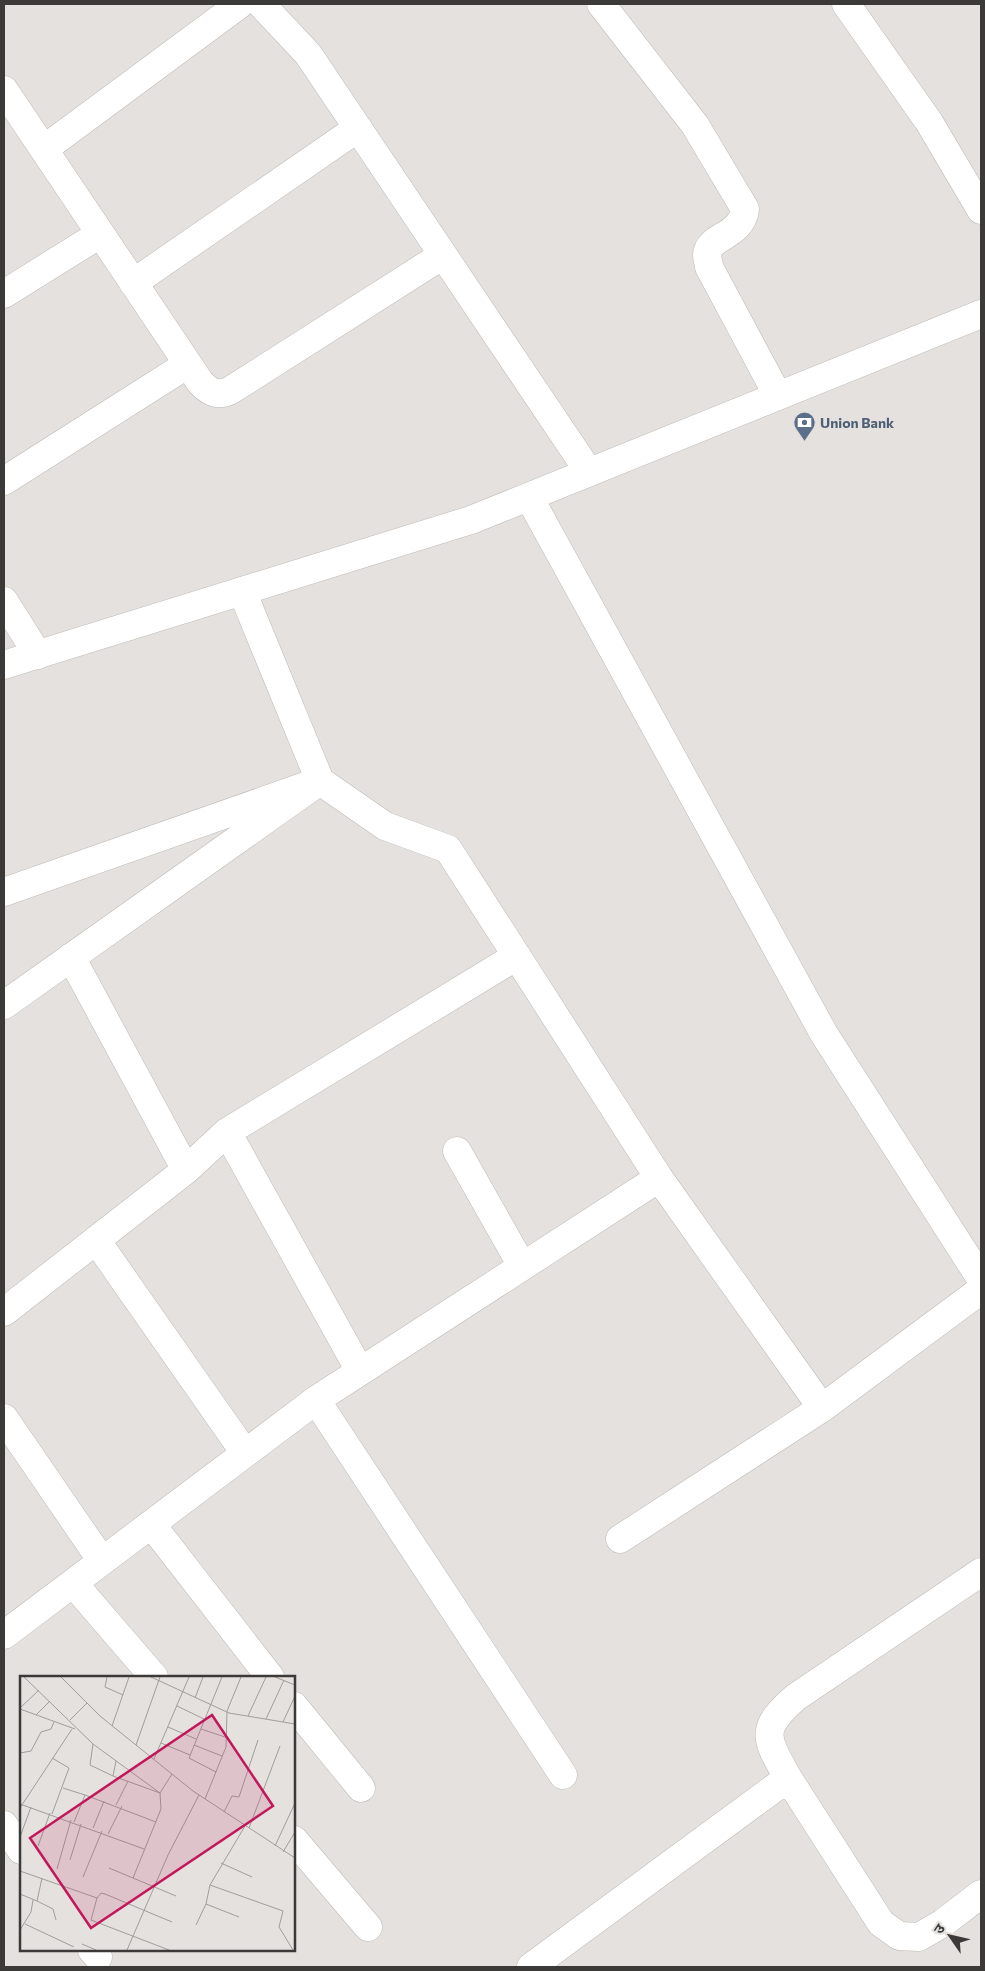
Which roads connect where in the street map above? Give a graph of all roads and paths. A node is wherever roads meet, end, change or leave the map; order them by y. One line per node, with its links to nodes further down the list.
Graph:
1 (240, 4): 7 (street)
2 (261, 4): 6 (street)
3 (601, 4): 15 (street)
4 (846, 4): 8 (street)
5 (4, 90): 7 (street)
6 (358, 128): 10 (street); 11 (street)
7 (44, 149): 9 (street)
8 (981, 210)
9 (100, 234): 11 (street); 12 (street)
10 (443, 255): 14 (street); 16 (street)
11 (133, 282): 14 (street)
12 (4, 294)
13 (981, 314): 15 (street)
14 (188, 364): 17 (street)
15 (778, 396): 16 (street)
16 (588, 472): 18 (street)
17 (4, 481)
18 (529, 497): 19 (street); 34 (street)
19 (242, 591): 21 (street); 23 (street)
20 (4, 601): 21 (street)
21 (38, 655): 22 (street)
22 (4, 665)
23 (320, 781): 24 (street); 25 (street); 26 (street)
24 (4, 892)
25 (517, 956): 28 (street); 31 (street)
26 (71, 957): 27 (street); 30 (street)
27 (4, 1005)
28 (227, 1132): 30 (street); 37 (street)
29 (457, 1150): 33 (street)
30 (186, 1170): 32 (street)
31 (660, 1178): 33 (street); 39 (street)
32 (96, 1240): 36 (street); 41 (street)
33 (522, 1266): 37 (street)
34 (981, 1279)
35 (981, 1290): 39 (street)
36 (4, 1312)
37 (360, 1371): 38 (street)
38 (316, 1400): 41 (street); 51 (street)
39 (822, 1408): 43 (street)
40 (4, 1418): 44 (street)
41 (245, 1453): 42 (street)
42 (151, 1524): 44 (street); 49 (street)
43 (620, 1539)
44 (102, 1561): 46 (street)
45 (981, 1572): 52 (street)
46 (73, 1583): 47 (street); 48 (street)
47 (4, 1635)
48 (153, 1676)
49 (269, 1676)
50 (295, 1707): 53 (street)
51 (562, 1774)
52 (788, 1778): 57 (street); 59 (street)
53 (361, 1788)
54 (4, 1825): 56 (street)
55 (295, 1841): 58 (street)
56 (20, 1849)
57 (981, 1894)
58 (368, 1927)
59 (531, 1967)

